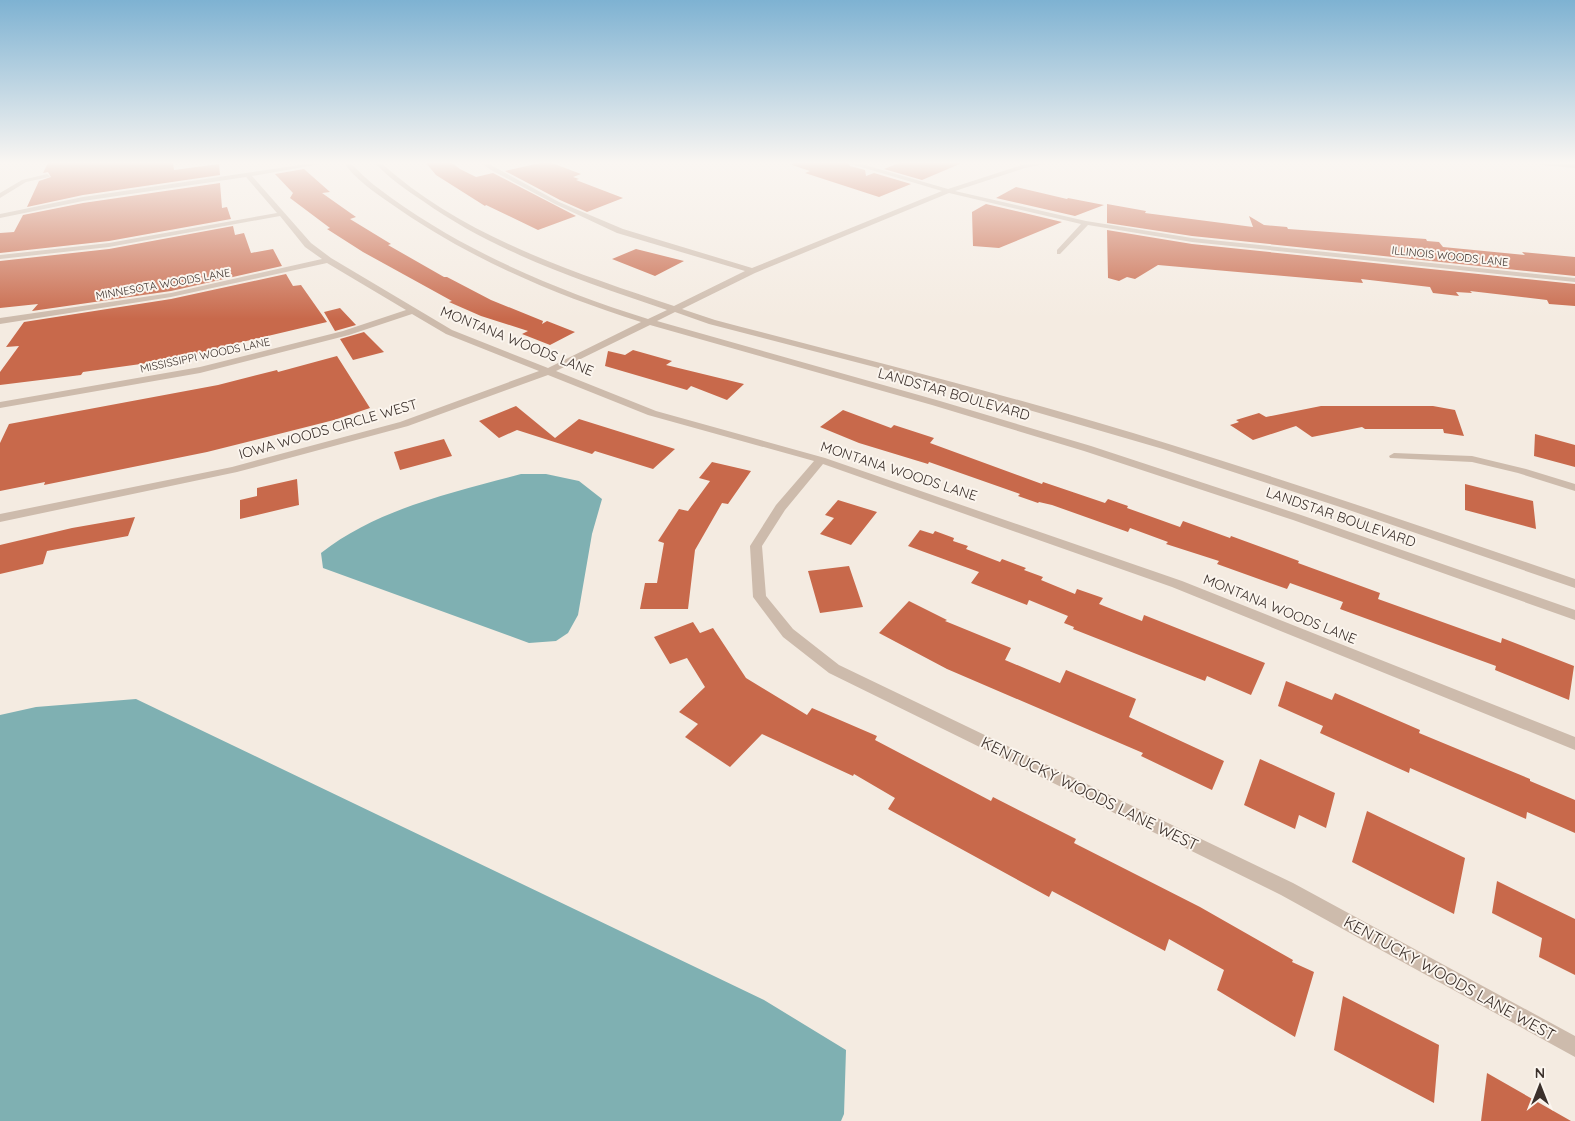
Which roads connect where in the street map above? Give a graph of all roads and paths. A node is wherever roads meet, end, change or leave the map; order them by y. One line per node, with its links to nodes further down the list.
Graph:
1 (275, 215): 10 (street)
2 (283, 215): 11 (street, MONTANA WOODS LANE)
3 (411, 215): 17 (street, LANDSTAR BOULEVARD)
4 (449, 215): 14 (street, LANDSTAR BOULEVARD)
5 (585, 215): 12 (street)
6 (888, 215): 12 (street, IOWA WOODS CIRCLE WEST)
7 (1053, 215): 8 (street, ILLINOIS WOODS LANE)
8 (1086, 223): 9 (street); 13 (street, ILLINOIS WOODS LANE)
9 (1060, 252)
10 (0, 257)
11 (328, 260): 15 (street, MONTANA WOODS LANE); 16 (street, MINNESOTA WOODS LANE)
12 (752, 271): 14 (street, IOWA WOODS CIRCLE WEST)
13 (1575, 280)
14 (674, 309): 17 (street, IOWA WOODS CIRCLE WEST); 24 (street, LANDSTAR BOULEVARD)
15 (412, 311): 18 (street, MONTANA WOODS LANE); 19 (street, MISSISSIPPI WOODS LANE)
16 (0, 321)
17 (649, 321): 18 (street, IOWA WOODS CIRCLE WEST); 25 (street, LANDSTAR BOULEVARD)
18 (549, 371): 21 (street, MONTANA WOODS LANE); 23 (street, IOWA WOODS CIRCLE WEST)
19 (0, 405)
20 (1394, 456): 22 (street)
21 (821, 460): 26 (street, MONTANA WOODS LANE); 27 (street, KENTUCKY WOODS LANE WEST)
22 (1575, 488)
23 (0, 518)
24 (1575, 584)
25 (1575, 614)
26 (1575, 744)
27 (1575, 1047)

